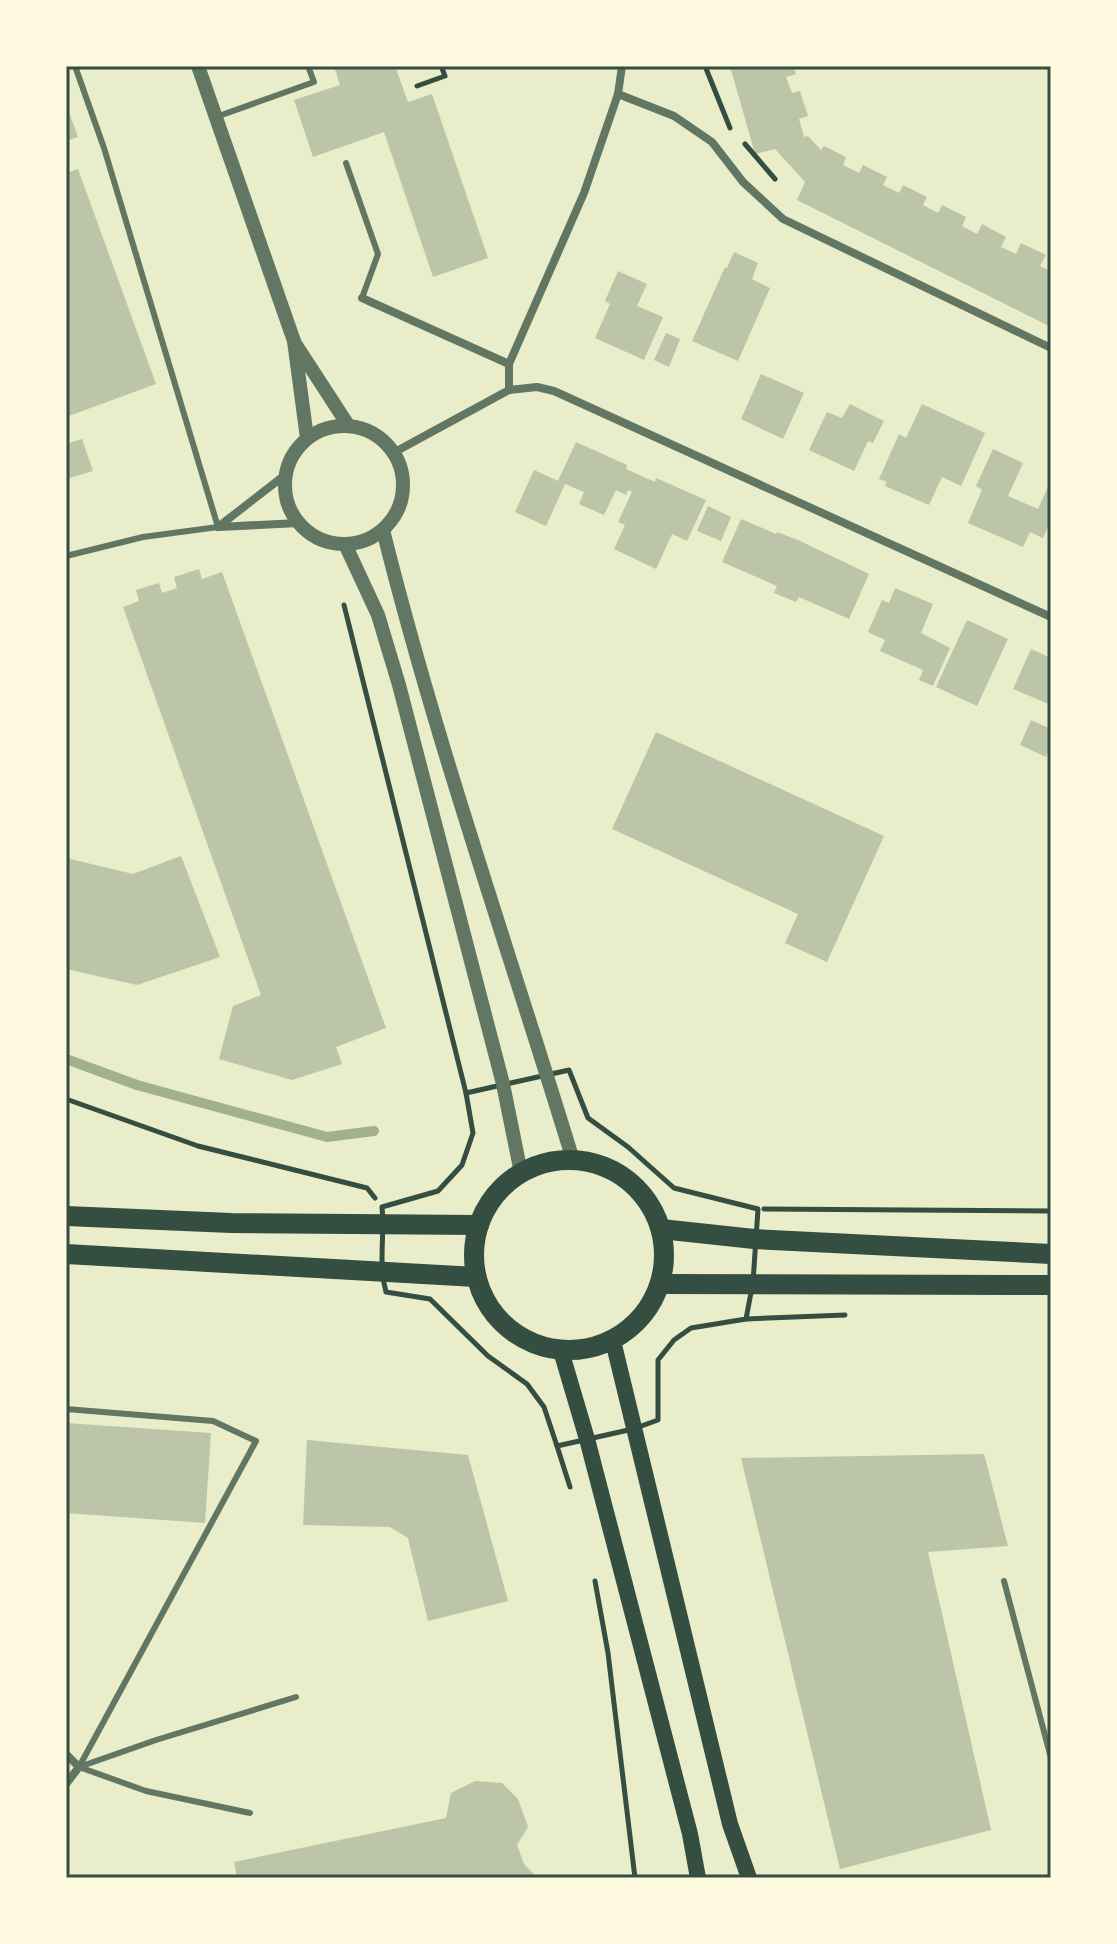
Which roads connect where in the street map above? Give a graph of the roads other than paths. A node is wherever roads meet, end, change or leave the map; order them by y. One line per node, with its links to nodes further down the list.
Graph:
1 (75, 66): 18 (lane)
2 (198, 66): 6 (street)
3 (308, 66): 6 (lane)
4 (622, 66): 5 (street)
5 (618, 94): 10 (street); 11 (street)
6 (216, 117): 9 (street)
7 (346, 163): 8 (lane)
8 (362, 298): 11 (street)
9 (294, 341): 13 (street); 14 (street)
10 (1051, 348)
11 (509, 364): 12 (street)
12 (509, 390): 15 (street); 22 (street)
13 (348, 425): 14 (street); 15 (street)
14 (307, 438): 16 (street)
15 (393, 453): 19 (street)
16 (285, 475): 17 (street); 18 (street)
17 (298, 523): 18 (street); 20 (street)
18 (218, 527): 21 (lane)
19 (383, 530): 20 (street); 23 (street)
20 (345, 544): 24 (street)
21 (66, 556)
22 (1051, 617)
23 (573, 1160): 24 (main road); 27 (main road)
24 (521, 1173): 26 (main road)
25 (66, 1216): 26 (main road)
26 (479, 1225): 30 (main road)
27 (661, 1229): 29 (main road); 31 (main road)
28 (66, 1254): 30 (main road)
29 (1051, 1254)
30 (476, 1277): 34 (main road)
31 (660, 1284): 32 (main road); 33 (main road)
32 (1051, 1285)
33 (613, 1341): 34 (main road); 44 (main road)
34 (561, 1351): 43 (main road)
35 (66, 1409): 40 (lane)
36 (1004, 1581): 39 (lane)
37 (296, 1697): 40 (lane)
38 (66, 1754): 40 (street)
39 (1051, 1758)
40 (79, 1767): 41 (street); 42 (lane)
41 (66, 1784)
42 (250, 1813)
43 (698, 1878)
44 (749, 1878)

